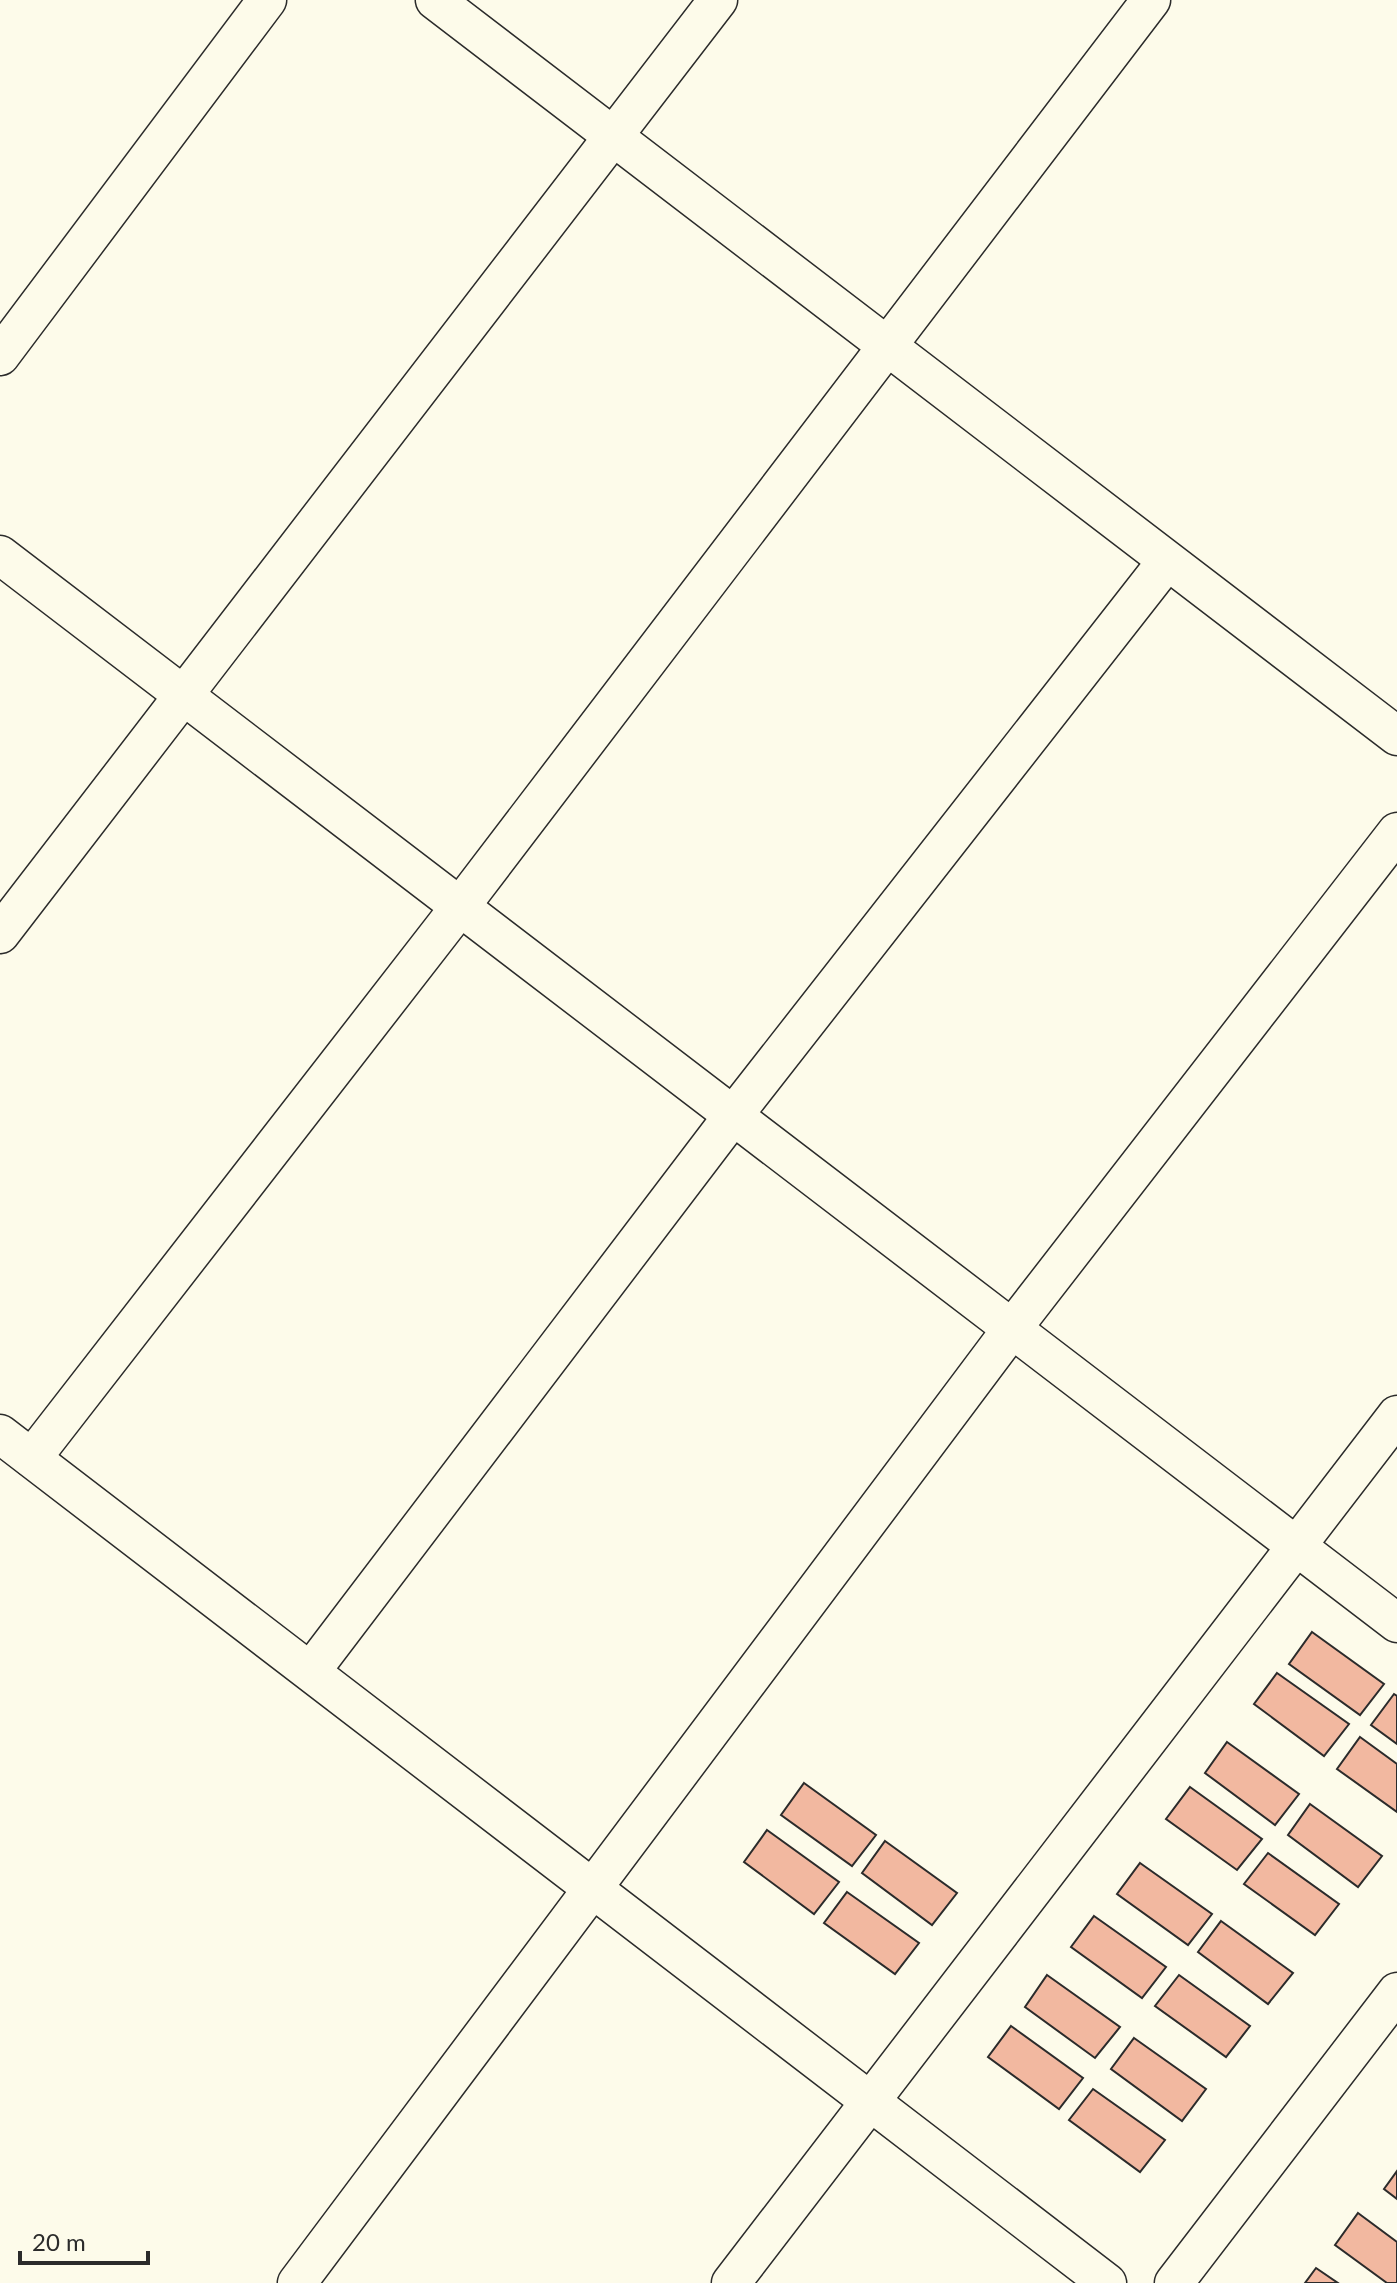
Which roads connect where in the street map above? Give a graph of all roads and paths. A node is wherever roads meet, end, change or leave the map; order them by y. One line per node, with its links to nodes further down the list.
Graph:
1 (267, 0): 7 (street)
2 (435, 0): 5 (street)
3 (718, 0): 5 (street)
4 (1151, 0): 6 (street)
5 (612, 138): 6 (street); 10 (street)
6 (887, 345): 9 (street); 13 (street)
7 (0, 356)
8 (0, 555): 10 (street)
9 (1167, 561): 11 (street); 15 (street)
10 (182, 695): 13 (street); 14 (street)
11 (1397, 736)
12 (1397, 832): 16 (street)
13 (459, 908): 15 (street); 19 (street)
14 (0, 934)
15 (732, 1117): 16 (street); 22 (street)
16 (1011, 1330): 20 (street); 23 (street)
17 (1397, 1415): 20 (street)
18 (0, 1434): 19 (street)
19 (32, 1458): 22 (street)
20 (1298, 1547): 21 (street); 25 (street)
21 (1397, 1623)
22 (311, 1671): 23 (street)
23 (594, 1887): 25 (street); 26 (street)
24 (1397, 1992): 29 (street)
25 (868, 2101): 27 (street); 28 (street)
26 (297, 2283)
27 (731, 2283)
28 (1107, 2283)
29 (1174, 2283)

